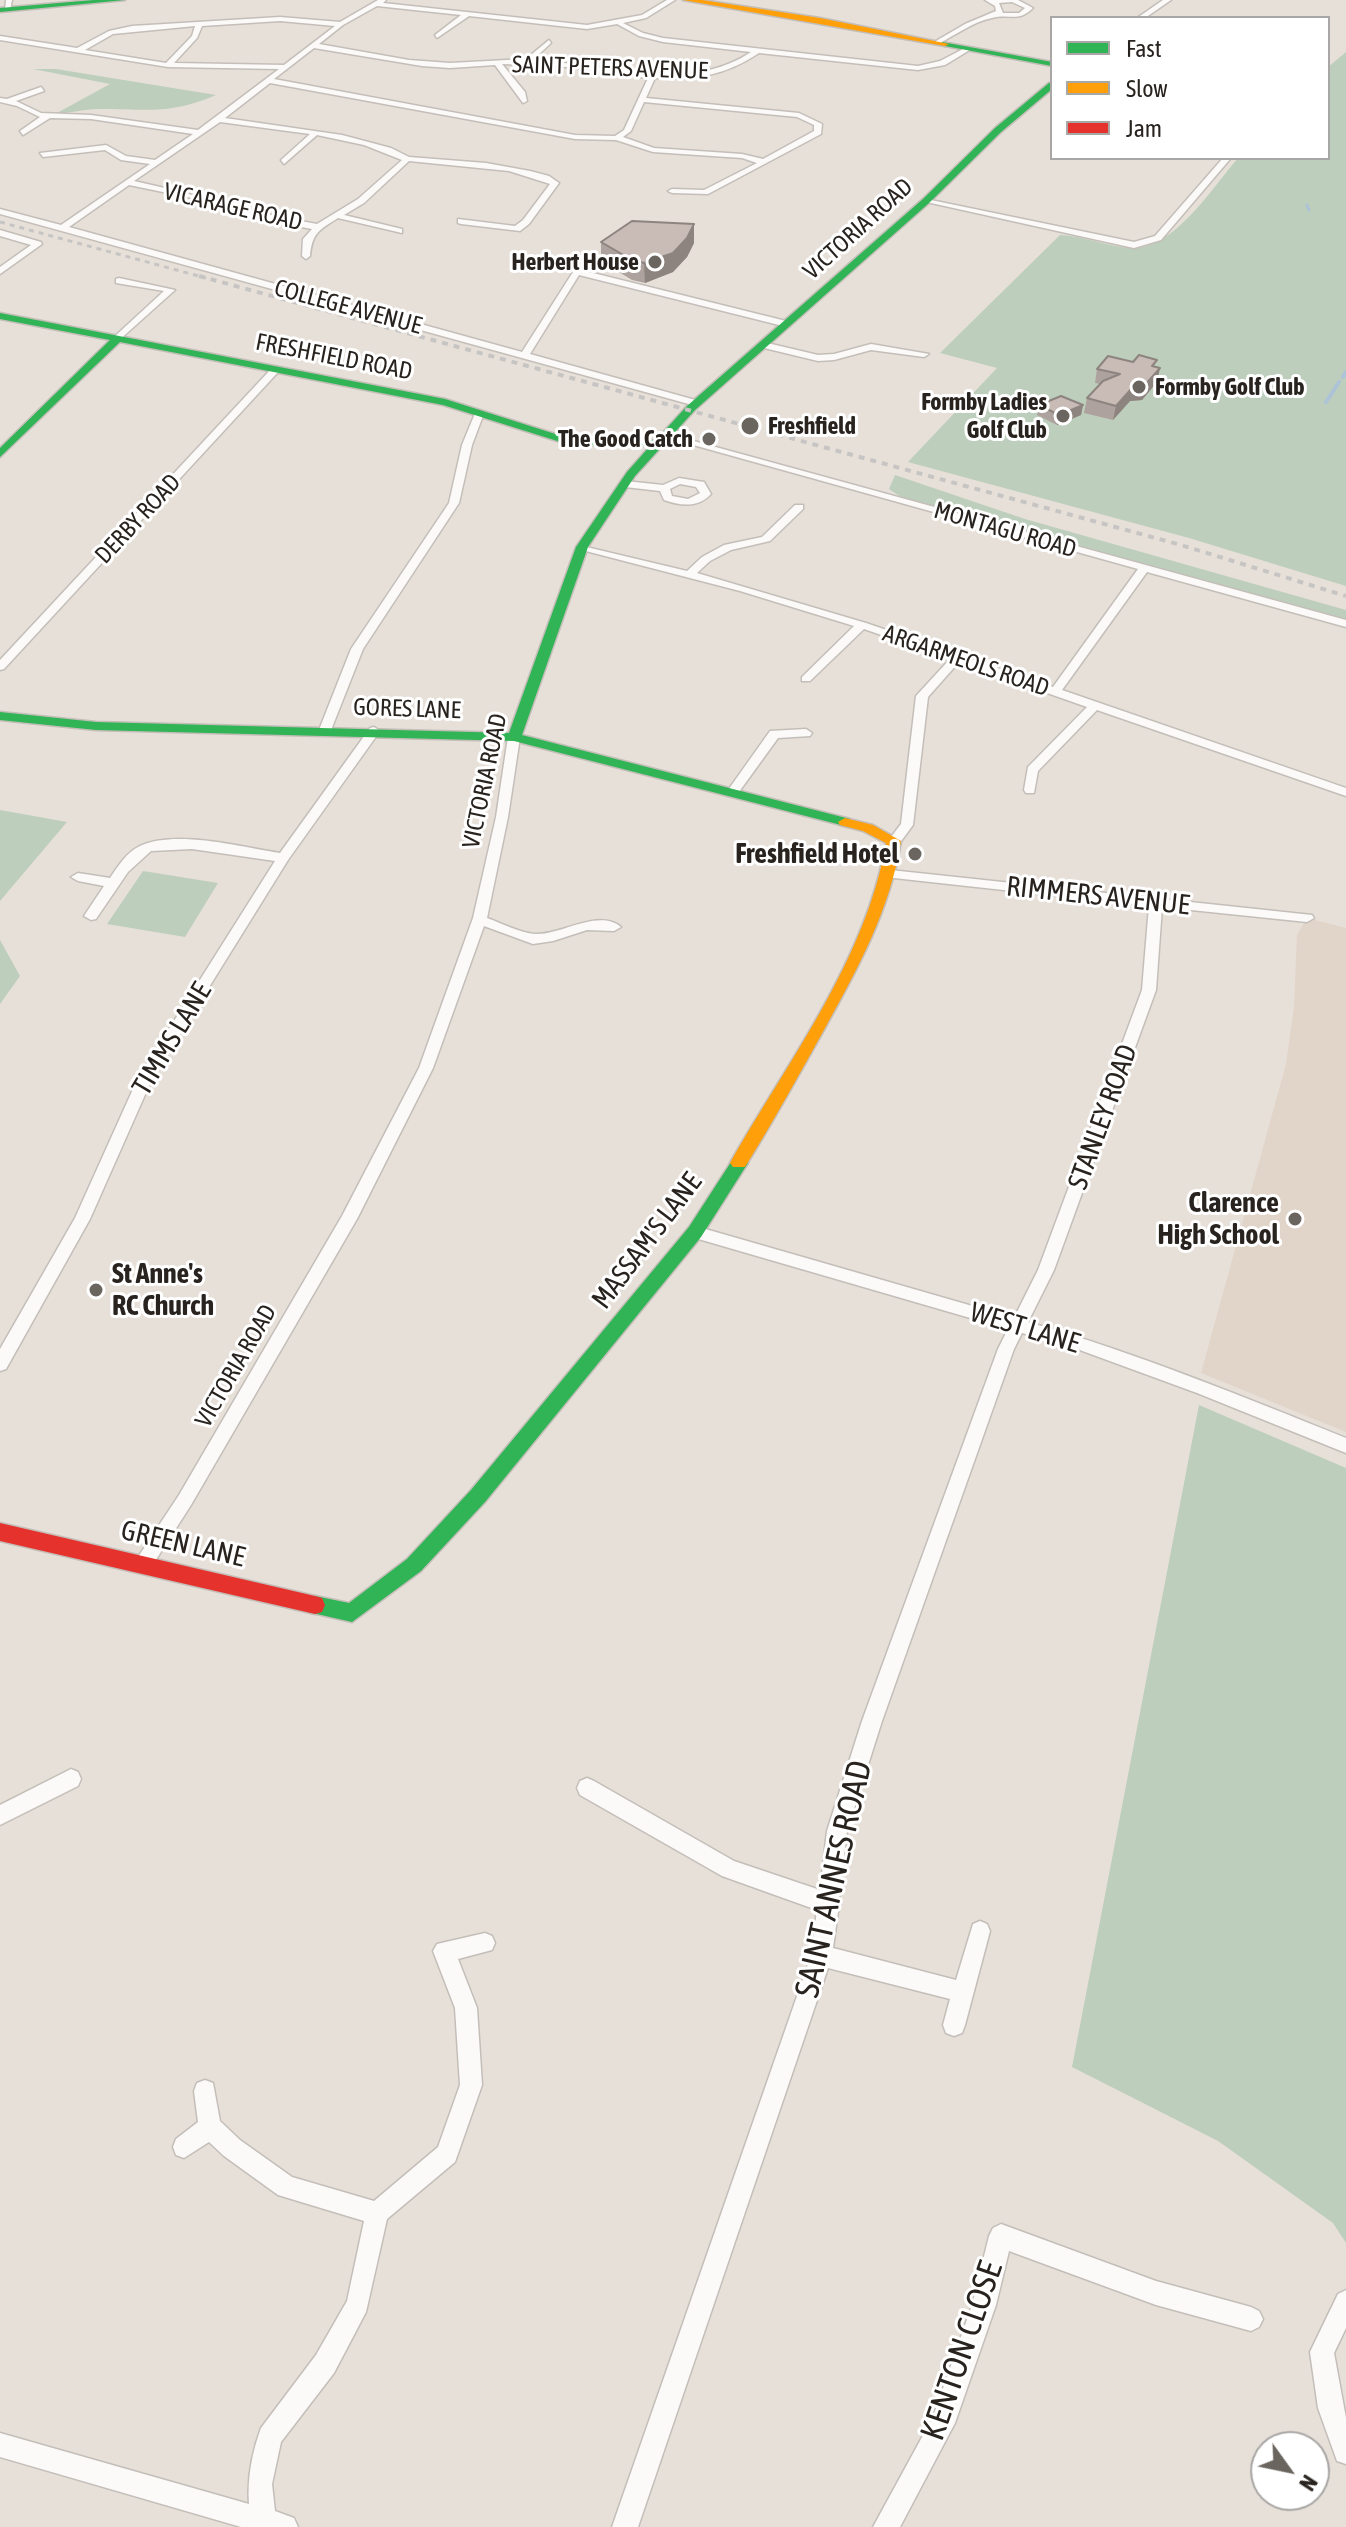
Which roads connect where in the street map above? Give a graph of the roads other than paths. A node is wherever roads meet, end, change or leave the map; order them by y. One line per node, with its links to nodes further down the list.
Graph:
1 (121, 0): 7 (street)
2 (672, 0): 13 (street)
3 (687, 0): 17 (street)
4 (1168, 0): 10 (street)
5 (990, 1): 9 (street); 9 (street)
6 (380, 2): 8 (street); 12 (street)
7 (6, 7)
8 (466, 15): 13 (street); 14 (street)
9 (995, 15): 17 (street)
10 (1143, 16)
11 (199, 24): 12 (street); 20 (street); 25 (street)
12 (341, 24): 18 (street)
13 (620, 24): 21 (street)
14 (437, 36)
15 (0, 38): 20 (street)
16 (549, 42): 22 (street)
17 (938, 42): 19 (street)
18 (314, 46): 23 (street, SAINT PETERS AVENUE); 26 (street)
19 (969, 48): 21 (street); 24 (street)
20 (77, 51): 25 (street)
21 (757, 51): 27 (street, SAINT PETERS AVENUE)
22 (528, 61): 23 (street, SAINT PETERS AVENUE); 27 (street, SAINT PETERS AVENUE)
23 (498, 64): 33 (street)
24 (1050, 64)
25 (168, 65): 26 (street)
26 (289, 67): 28 (street)
27 (653, 74): 31 (street)
28 (271, 81): 35 (street); 39 (street)
29 (1050, 87): 50 (street, VICTORIA ROAD)
30 (41, 89): 32 (street)
31 (642, 100): 39 (street); 46 (street)
32 (5, 101): 34 (street)
33 (523, 101)
34 (47, 116): 36 (street); 37 (street)
35 (219, 119): 36 (street); 38 (street)
36 (197, 132): 44 (street)
37 (23, 133)
38 (314, 134): 41 (street); 45 (street)
39 (617, 138): 46 (street)
40 (43, 155): 44 (street)
41 (407, 159): 52 (street, VICARAGE ROAD); 53 (street)
42 (1225, 160): 50 (street)
43 (272, 161): 45 (street)
44 (156, 162): 48 (street)
45 (284, 162): 47 (street)
46 (764, 162): 49 (street)
47 (295, 164)
48 (130, 183): 54 (street, VICARAGE ROAD); 55 (street)
49 (672, 191)
50 (926, 201): 62 (street, VICTORIA ROAD)
51 (0, 211): 55 (street, COLLEGE AVENUE)
52 (338, 216): 54 (street, VICARAGE ROAD); 56 (street)
53 (461, 221)
54 (318, 227): 58 (street)
55 (62, 228): 66 (street, COLLEGE AVENUE)
56 (399, 231)
57 (0, 233): 59 (street)
58 (306, 256)
59 (0, 271)
60 (119, 281): 63 (street)
61 (0, 316): 63 (street, FRESHFIELD ROAD)
62 (787, 324): 64 (street, VICTORIA ROAD); 66 (street)
63 (117, 339): 67 (street, FRESHFIELD ROAD); 71 (street)
64 (763, 345): 65 (street); 68 (street, VICTORIA ROAD)
65 (924, 354)
66 (525, 355): 68 (street, COLLEGE AVENUE)
67 (275, 370): 69 (street, FRESHFIELD ROAD); 81 (street, DERBY ROAD)
68 (696, 403): 70 (street, VICTORIA ROAD)
69 (479, 413): 70 (street, FRESHFIELD ROAD); 86 (street)
70 (661, 438): 72 (street, VICTORIA ROAD); 76 (street, MONTAGU ROAD)
71 (0, 454)
72 (625, 484): 73 (street); 75 (street, VICTORIA ROAD)
73 (664, 488)
74 (799, 507): 77 (street)
75 (582, 547): 77 (street, ARGARMEOLS ROAD); 89 (street, VICTORIA ROAD)
76 (1144, 568): 78 (street, MONTAGU ROAD); 83 (street)
77 (690, 574): 79 (street, ARGARMEOLS ROAD)
78 (1346, 624)
79 (862, 625): 80 (street, ARGARMEOLS ROAD); 82 (street)
80 (956, 659): 83 (street, ARGARMEOLS ROAD); 93 (street)
81 (0, 667)
82 (806, 679)
83 (1055, 692): 84 (street, ARGARMEOLS ROAD)
84 (1094, 706): 90 (street); 91 (street, ARGARMEOLS ROAD)
85 (0, 716): 86 (street, GORES LANE)
86 (325, 730): 87 (street, GORES LANE)
87 (374, 731): 89 (street, GORES LANE); 94 (street, TIMMS LANE)
88 (806, 733): 92 (street)
89 (514, 737): 92 (street, GORES LANE); 101 (street, VICTORIA ROAD)
90 (1030, 790)
91 (1346, 792)
92 (732, 793): 93 (street, GORES LANE)
93 (894, 841): 95 (street, MASSAM'S LANE)
94 (283, 858): 97 (street); 105 (street, TIMMS LANE)
95 (890, 874): 98 (street, RIMMERS AVENUE); 103 (street, MASSAM'S LANE)
96 (78, 877): 97 (street)
97 (115, 883): 99 (street)
98 (1156, 901): 100 (street, RIMMERS AVENUE); 104 (street, STANLEY ROAD)
99 (91, 916)
100 (1307, 918)
101 (479, 920): 102 (street); 108 (street, VICTORIA ROAD)
102 (614, 927)
103 (695, 1232): 104 (street, WEST LANE); 109 (street, MASSAM'S LANE)
104 (1020, 1325): 106 (street, WEST LANE); 113 (street, SAINT ANNES ROAD)
105 (0, 1364)
106 (1346, 1446)
107 (0, 1532): 108 (street, GREEN LANE)
108 (144, 1563): 109 (street, GREEN LANE)
109 (352, 1613)
110 (71, 1779): 112 (street)
111 (587, 1788): 113 (street)
112 (0, 1815)
113 (831, 1904): 116 (street, SAINT ANNES ROAD)
114 (980, 1931): 117 (street)
115 (485, 1943): 122 (street)
116 (822, 1956): 117 (street); 128 (street, SAINT ANNES ROAD)
117 (963, 1992): 118 (street)
118 (954, 2025)
119 (205, 2091): 120 (street)
120 (210, 2127): 121 (street); 122 (street)
121 (184, 2147)
122 (377, 2213): 127 (street)
123 (1346, 2302): 126 (street)
124 (1251, 2319): 129 (street, KENTON CLOSE)
125 (0, 2445): 127 (street)
126 (1346, 2452)
127 (274, 2523)
128 (625, 2527)
129 (886, 2527)

